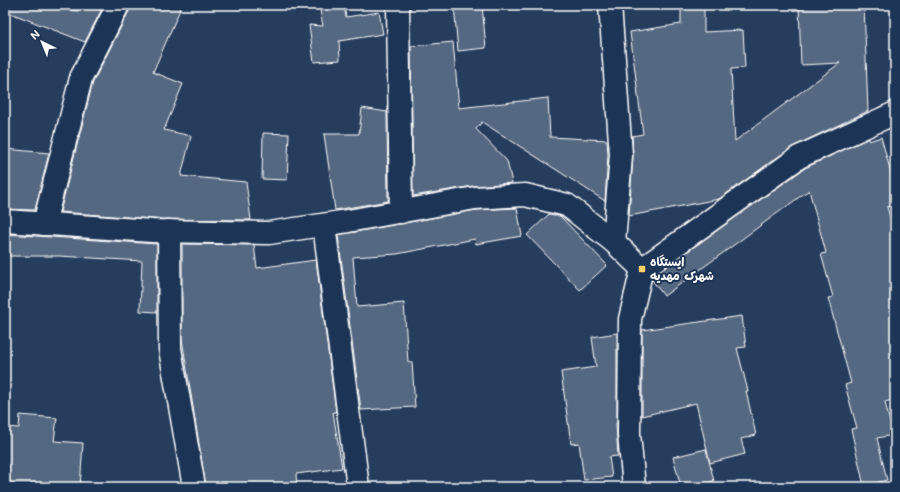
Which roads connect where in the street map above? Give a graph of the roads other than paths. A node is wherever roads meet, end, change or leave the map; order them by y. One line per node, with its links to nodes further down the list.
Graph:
1 (118, 5): 7 (street)
2 (398, 5): 5 (street)
3 (610, 5): 10 (street)
4 (895, 113): 11 (street)
5 (401, 212): 8 (street); 10 (street)
6 (5, 221): 7 (street)
7 (44, 224): 9 (street)
8 (324, 225): 9 (street); 13 (street)
9 (169, 231): 12 (street)
10 (614, 242): 11 (street)
11 (642, 269): 14 (street)
12 (194, 487)
13 (358, 487)
14 (634, 487)

